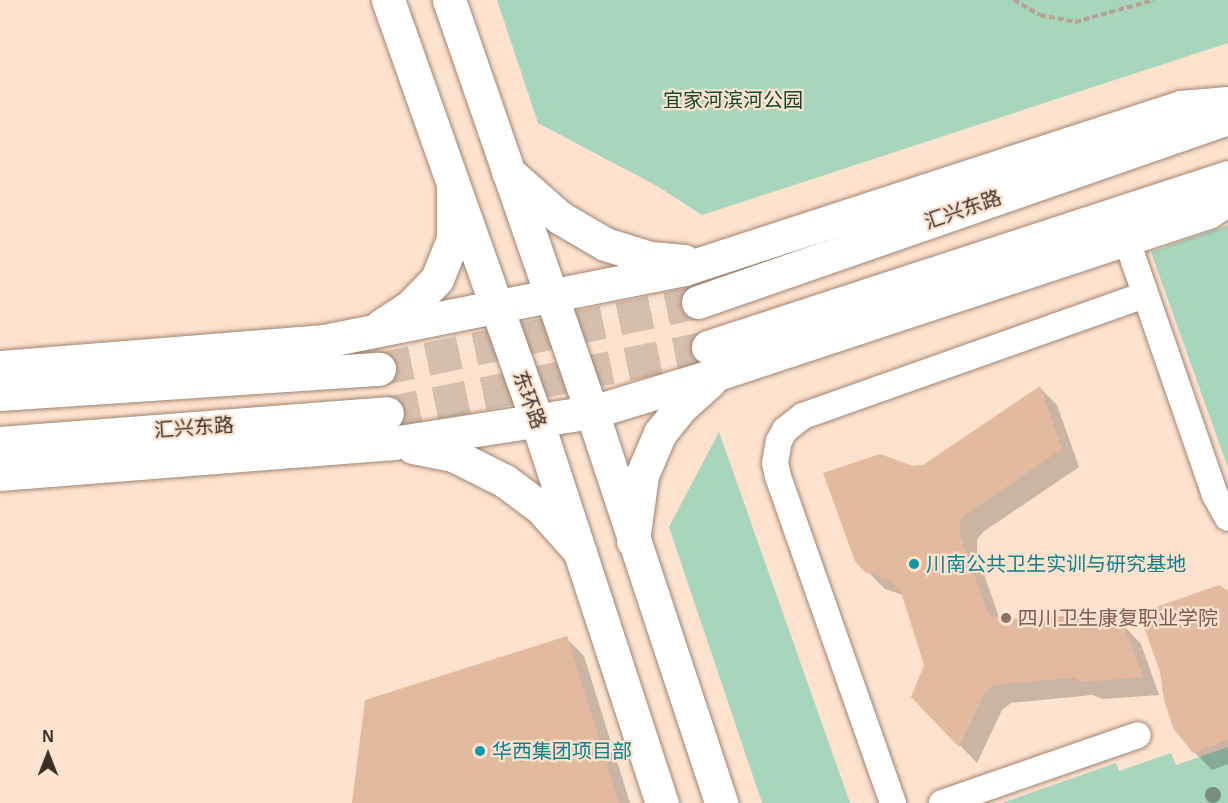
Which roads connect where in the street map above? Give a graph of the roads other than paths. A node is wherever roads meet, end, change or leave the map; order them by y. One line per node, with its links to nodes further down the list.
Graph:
1 (388, 0): 7 (main road, 东环路)
2 (449, 0): 5 (main road)
3 (1228, 103): 10 (main road)
4 (1228, 118): 13 (main road, 汇兴东路)
5 (508, 172): 10 (main road); 12 (main road)
6 (1228, 177): 16 (main road)
7 (453, 185): 14 (main road, 东环路); 15 (main road)
8 (1228, 199): 9 (main road)
9 (1126, 238): 11 (street); 16 (main road)
10 (704, 263): 12 (main road)
11 (1144, 296): 25 (street); 31 (street)
12 (550, 297): 14 (main road); 20 (main road)
13 (698, 302)
14 (495, 307): 15 (main road); 21 (main road, 东环路)
15 (371, 332): 17 (main road)
16 (713, 361): 20 (main road); 26 (main road)
17 (0, 367)
18 (379, 369): 19 (main road)
19 (0, 394)
20 (592, 412): 21 (main road); 26 (main road)
21 (537, 421): 22 (main road); 27 (main road, 东环路)
22 (390, 428): 23 (main road, 汇兴东路); 24 (main road); 27 (main road)
23 (0, 443)
24 (0, 474)
25 (1228, 518)
26 (633, 540): 30 (main road)
27 (580, 552): 29 (main road, 东环路)
28 (1138, 735): 32 (street)
29 (662, 803)
30 (721, 803)
31 (893, 803)
32 (942, 803)

